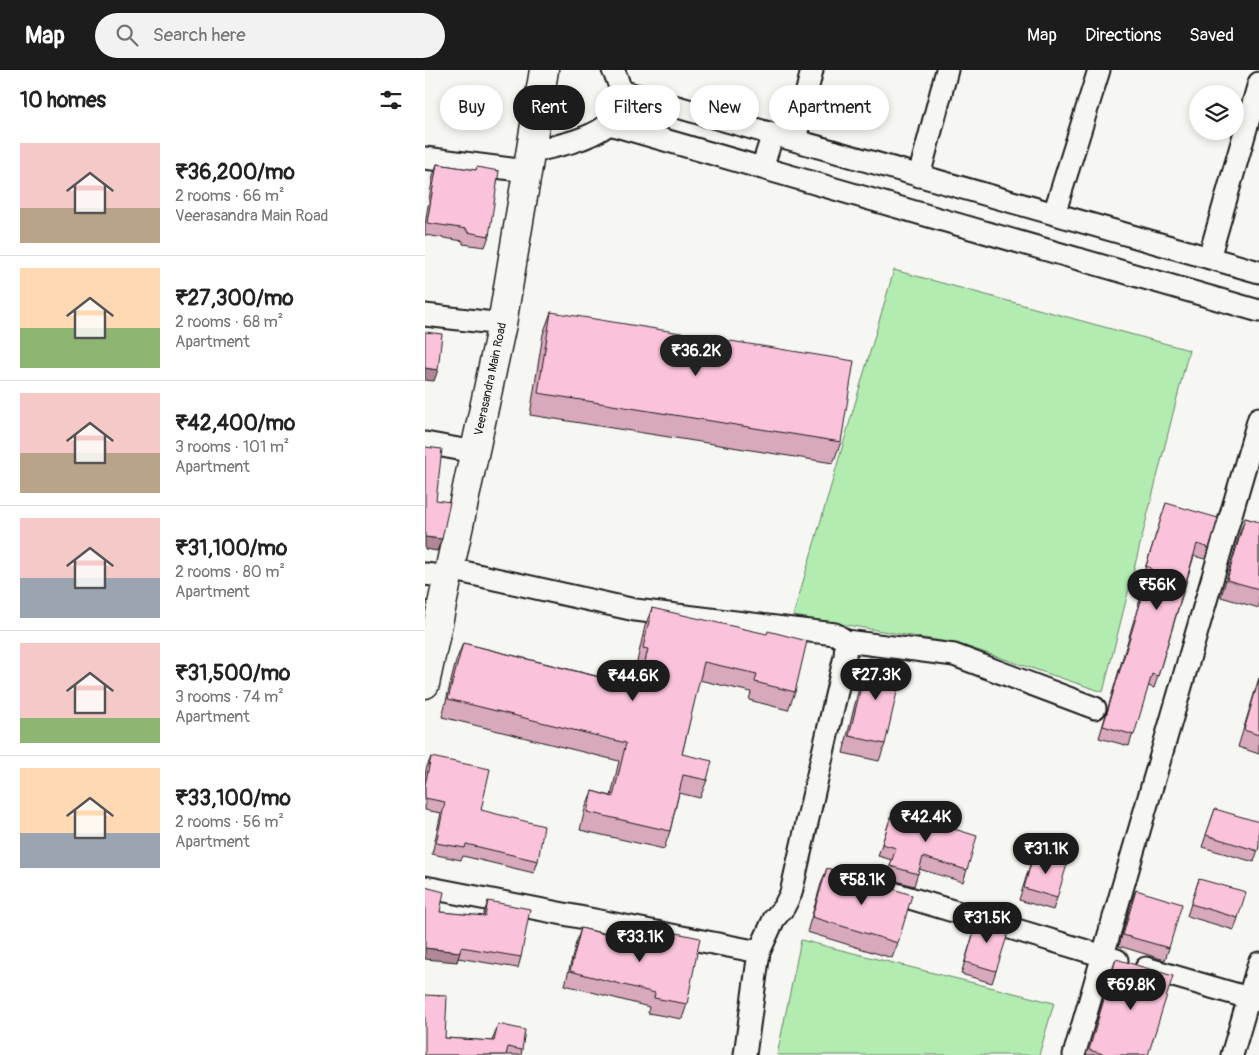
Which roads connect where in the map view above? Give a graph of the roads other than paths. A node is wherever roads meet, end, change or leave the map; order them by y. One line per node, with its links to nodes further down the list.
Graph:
1 (544, 70): 14 (street, Veerasandra Main Road)
2 (613, 70): 7 (street)
3 (812, 70): 12 (street)
4 (947, 70): 16 (street)
5 (1099, 70): 17 (street)
6 (1259, 82): 18 (street)
7 (619, 85)
8 (680, 108): 11 (street)
9 (601, 130): 14 (street)
10 (630, 130): 15 (street)
11 (773, 134): 12 (street); 15 (street)
12 (795, 140): 16 (street)
13 (425, 158): 14 (street)
14 (529, 161): 22 (street, Veerasandra Main Road)
15 (762, 168): 20 (street)
16 (919, 176): 17 (street)
17 (1055, 214): 18 (street)
18 (1209, 258): 19 (street)
19 (1259, 272)
20 (1259, 311)
21 (425, 315): 22 (street)
22 (502, 324): 25 (street, Veerasandra Main Road)
23 (1259, 418): 34 (street)
24 (425, 443): 25 (street)
25 (475, 452): 26 (street, Veerasandra Main Road)
26 (441, 574): 27 (street, Veerasandra Main Road); 28 (street)
27 (432, 614): 29 (street, Veerasandra Main Road)
28 (846, 641): 30 (street); 33 (street)
29 (425, 684)
30 (1095, 708)
31 (866, 886): 34 (street)
32 (425, 887): 33 (street)
33 (759, 952): 37 (street)
34 (1103, 956): 36 (street); 38 (street)
35 (1259, 963): 36 (street)
36 (1254, 999): 39 (street)
37 (745, 1055)
38 (1074, 1055)
39 (1232, 1055)

